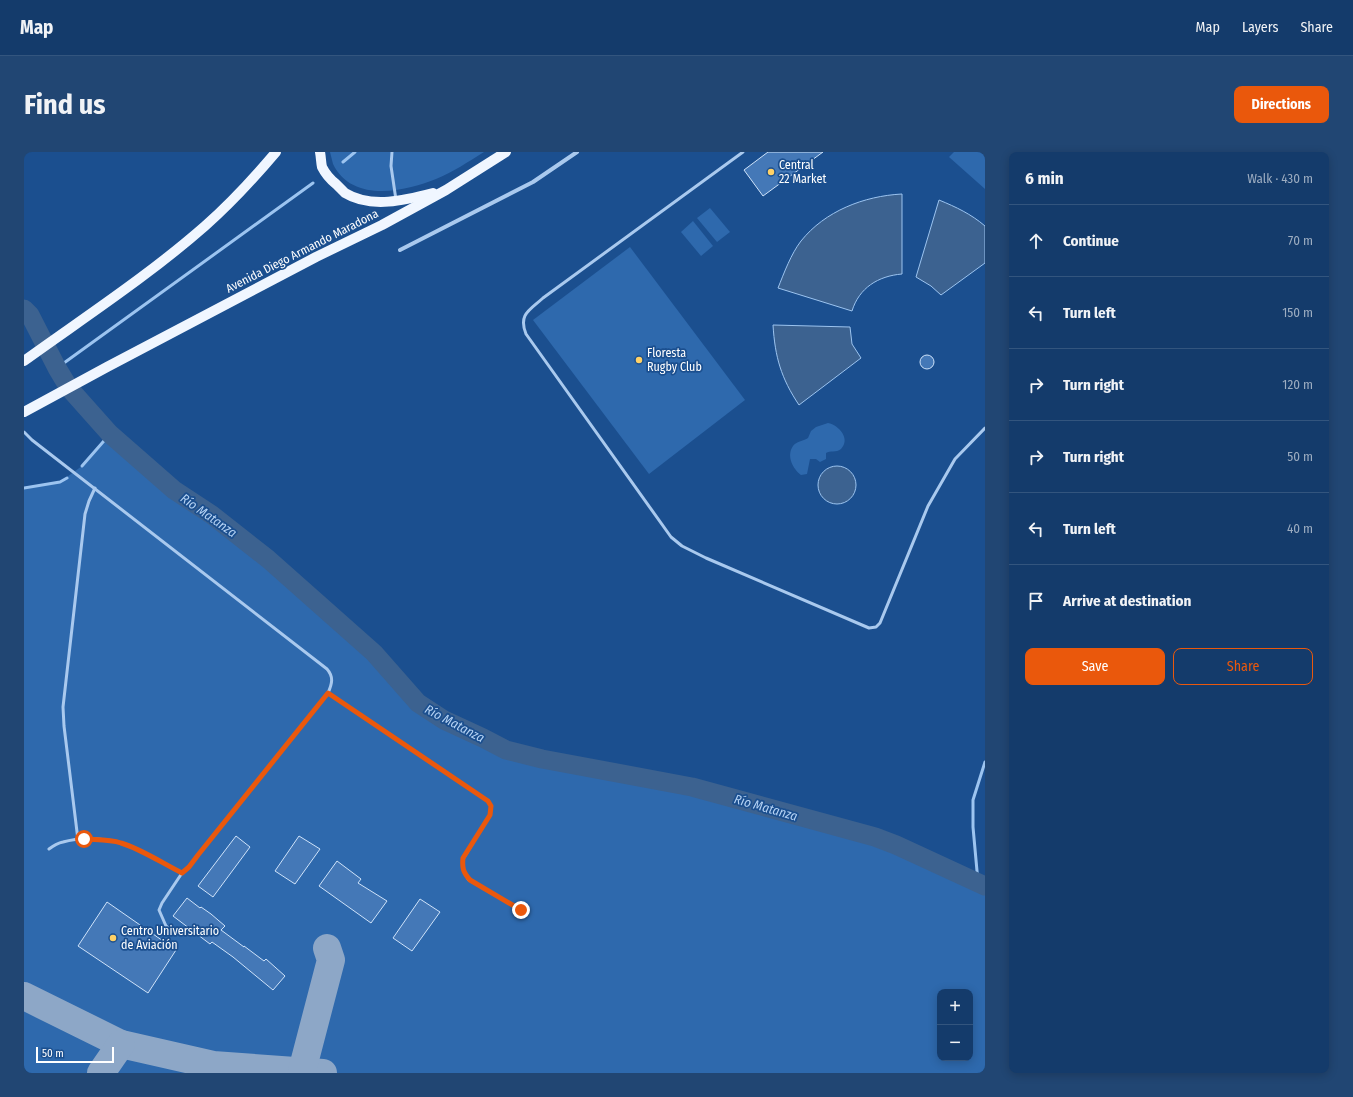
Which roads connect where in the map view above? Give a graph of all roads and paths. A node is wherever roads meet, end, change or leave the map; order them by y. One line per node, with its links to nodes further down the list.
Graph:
1 (276, 152): 10 (main road)
2 (320, 152): 8 (main road)
3 (392, 152): 8 (lane)
4 (506, 152): 7 (main road, Avenida Diego Armando Maradona)
5 (577, 152): 9 (street)
6 (743, 152): 12 (lane)
7 (446, 190): 8 (main road); 11 (main road, Avenida Diego Armando Maradona)
8 (396, 200)
9 (400, 250)
10 (24, 361)
11 (24, 412)
12 (985, 428)
13 (24, 432): 14 (lane)
14 (95, 488): 15 (lane); 16 (lane)
15 (328, 693): 18 (lane); 19 (lane)
16 (78, 840): 17 (lane); 18 (lane)
17 (49, 849)
18 (182, 873): 20 (lane)
19 (521, 910)
20 (173, 932)

